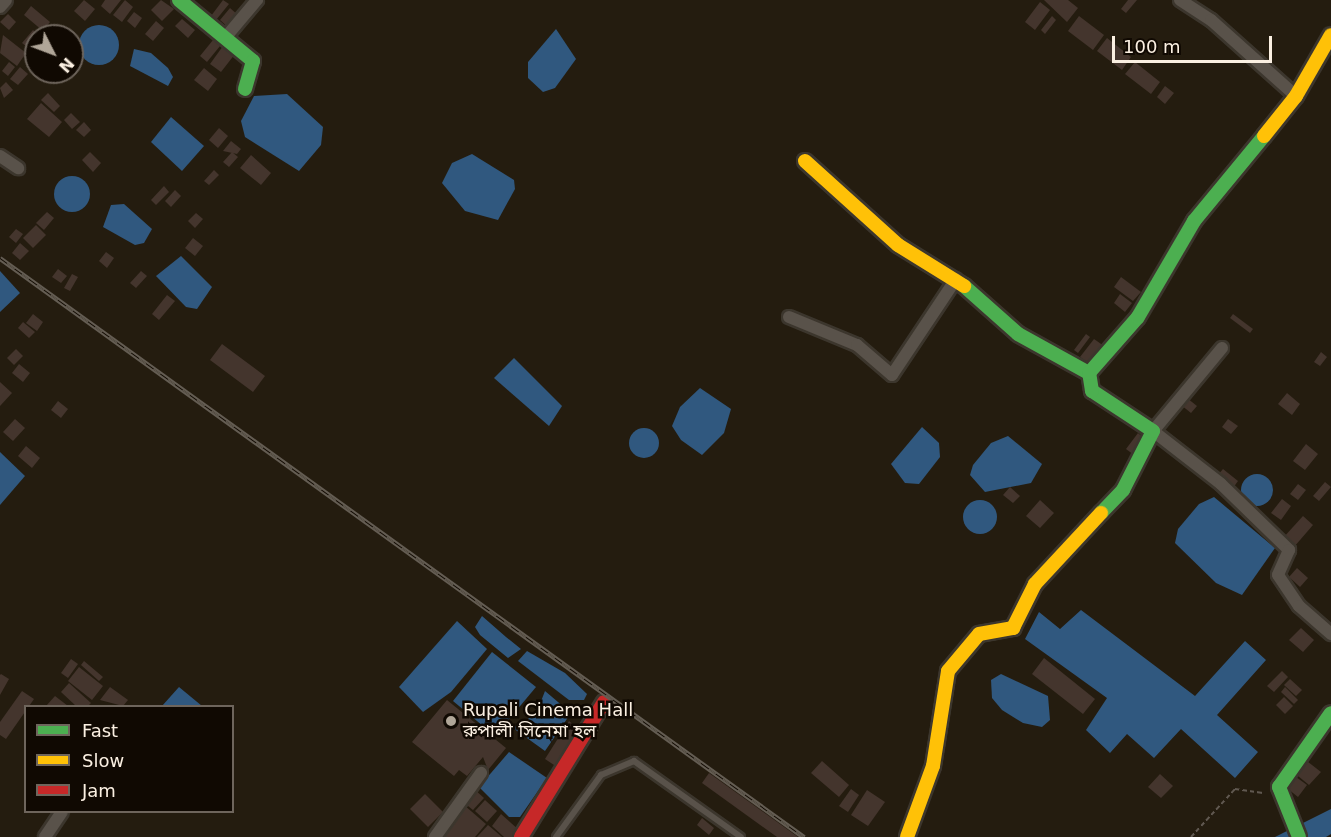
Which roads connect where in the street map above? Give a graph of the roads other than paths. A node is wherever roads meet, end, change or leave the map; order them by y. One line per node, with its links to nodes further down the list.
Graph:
1 (6, 0): 5 (street)
2 (179, 0): 7 (street)
3 (257, 0): 7 (street)
4 (1180, 0): 9 (street)
5 (0, 7)
6 (1331, 35): 9 (street)
7 (225, 38): 8 (street)
8 (244, 89)
9 (1296, 96): 16 (street)
10 (0, 156): 12 (street)
11 (805, 162): 13 (street)
12 (18, 168)
13 (956, 279): 14 (street); 16 (street)
14 (789, 316)
15 (1222, 348): 17 (street)
16 (1089, 373): 17 (street)
17 (1153, 431): 18 (street); 28 (street)
18 (1331, 634)
19 (604, 702): 25 (street)
20 (1331, 713): 29 (street)
21 (481, 773): 24 (street)
22 (61, 813): 23 (street)
23 (45, 837)
24 (435, 837)
25 (521, 837)
26 (556, 837): 27 (lane)
27 (741, 837)
28 (907, 837)
29 (1299, 837)

